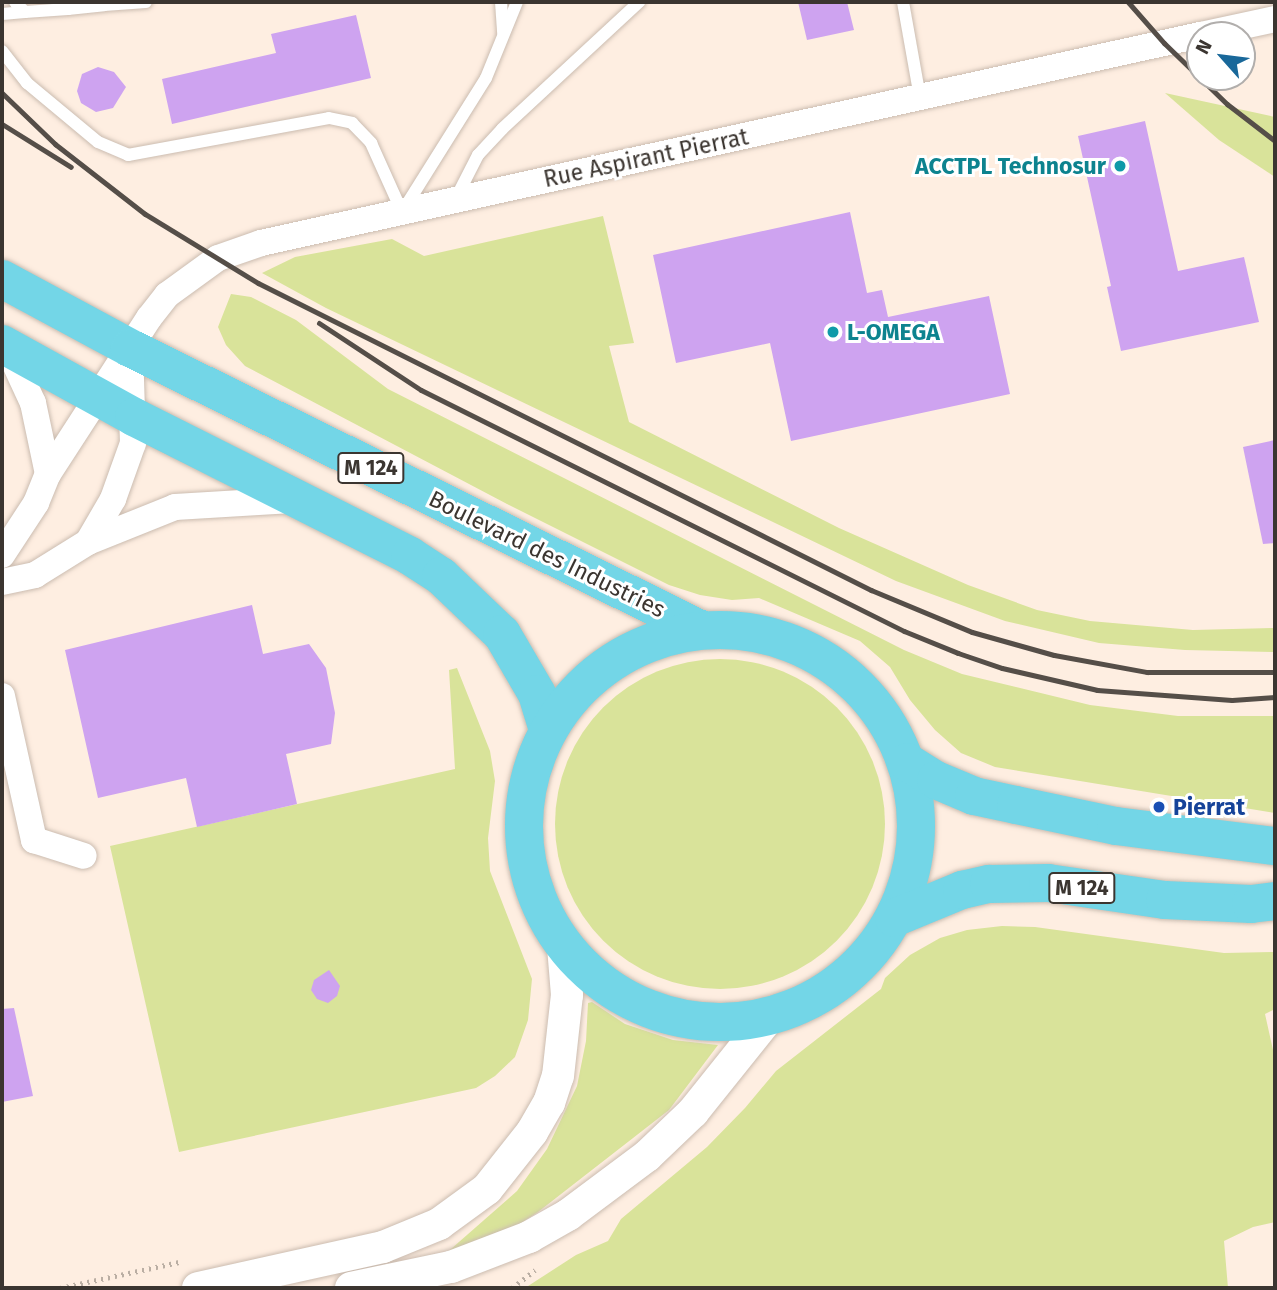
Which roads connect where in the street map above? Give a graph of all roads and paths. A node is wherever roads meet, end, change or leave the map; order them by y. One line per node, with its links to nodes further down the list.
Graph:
1 (15, 2): 9 (lane)
2 (146, 2): 7 (lane)
3 (501, 2): 13 (lane)
4 (517, 2): 13 (lane)
5 (639, 2): 17 (lane)
6 (902, 2): 16 (lane)
7 (102, 4): 8 (lane)
8 (65, 5): 9 (lane)
9 (25, 12): 10 (lane)
10 (2, 14)
11 (1275, 19): 12 (street, Rue Aspirant Pierrat)
12 (1256, 23)
13 (503, 36): 18 (lane)
14 (1186, 38): 16 (street, Rue Aspirant Pierrat)
15 (2, 51): 18 (lane)
16 (920, 97): 17 (street, Rue Aspirant Pierrat)
17 (455, 200): 18 (street, Rue Aspirant Pierrat)
18 (402, 212): 21 (street, Rue Aspirant Pierrat)
19 (2, 279): 21 (main road, Boulevard des Industries / M 124)
20 (5, 346): 22 (main road, M 124); 24 (street)
21 (130, 348): 22 (street); 23 (street); 29 (main road, Boulevard des Industries / M 124)
22 (99, 398): 23 (main road, M 124); 24 (street)
23 (134, 417): 25 (main road, M 124); 26 (street)
24 (48, 474): 27 (street)
25 (301, 499): 26 (street); 31 (main road, M 124)
26 (88, 542): 28 (street)
27 (2, 555)
28 (2, 582)
29 (700, 629): 31 (main road); 32 (main road)
30 (2, 696): 34 (street)
31 (548, 729): 37 (main road)
32 (907, 762): 33 (main road); 36 (main road)
33 (1275, 846)
34 (84, 856)
35 (1275, 901): 36 (main road, M 124)
36 (894, 918): 38 (main road)
37 (563, 946): 38 (main road); 39 (street)
38 (770, 1016): 40 (street)
39 (439, 1224): 41 (street); 42 (street)
40 (446, 1278): 42 (street)
41 (198, 1288)
42 (351, 1288)

